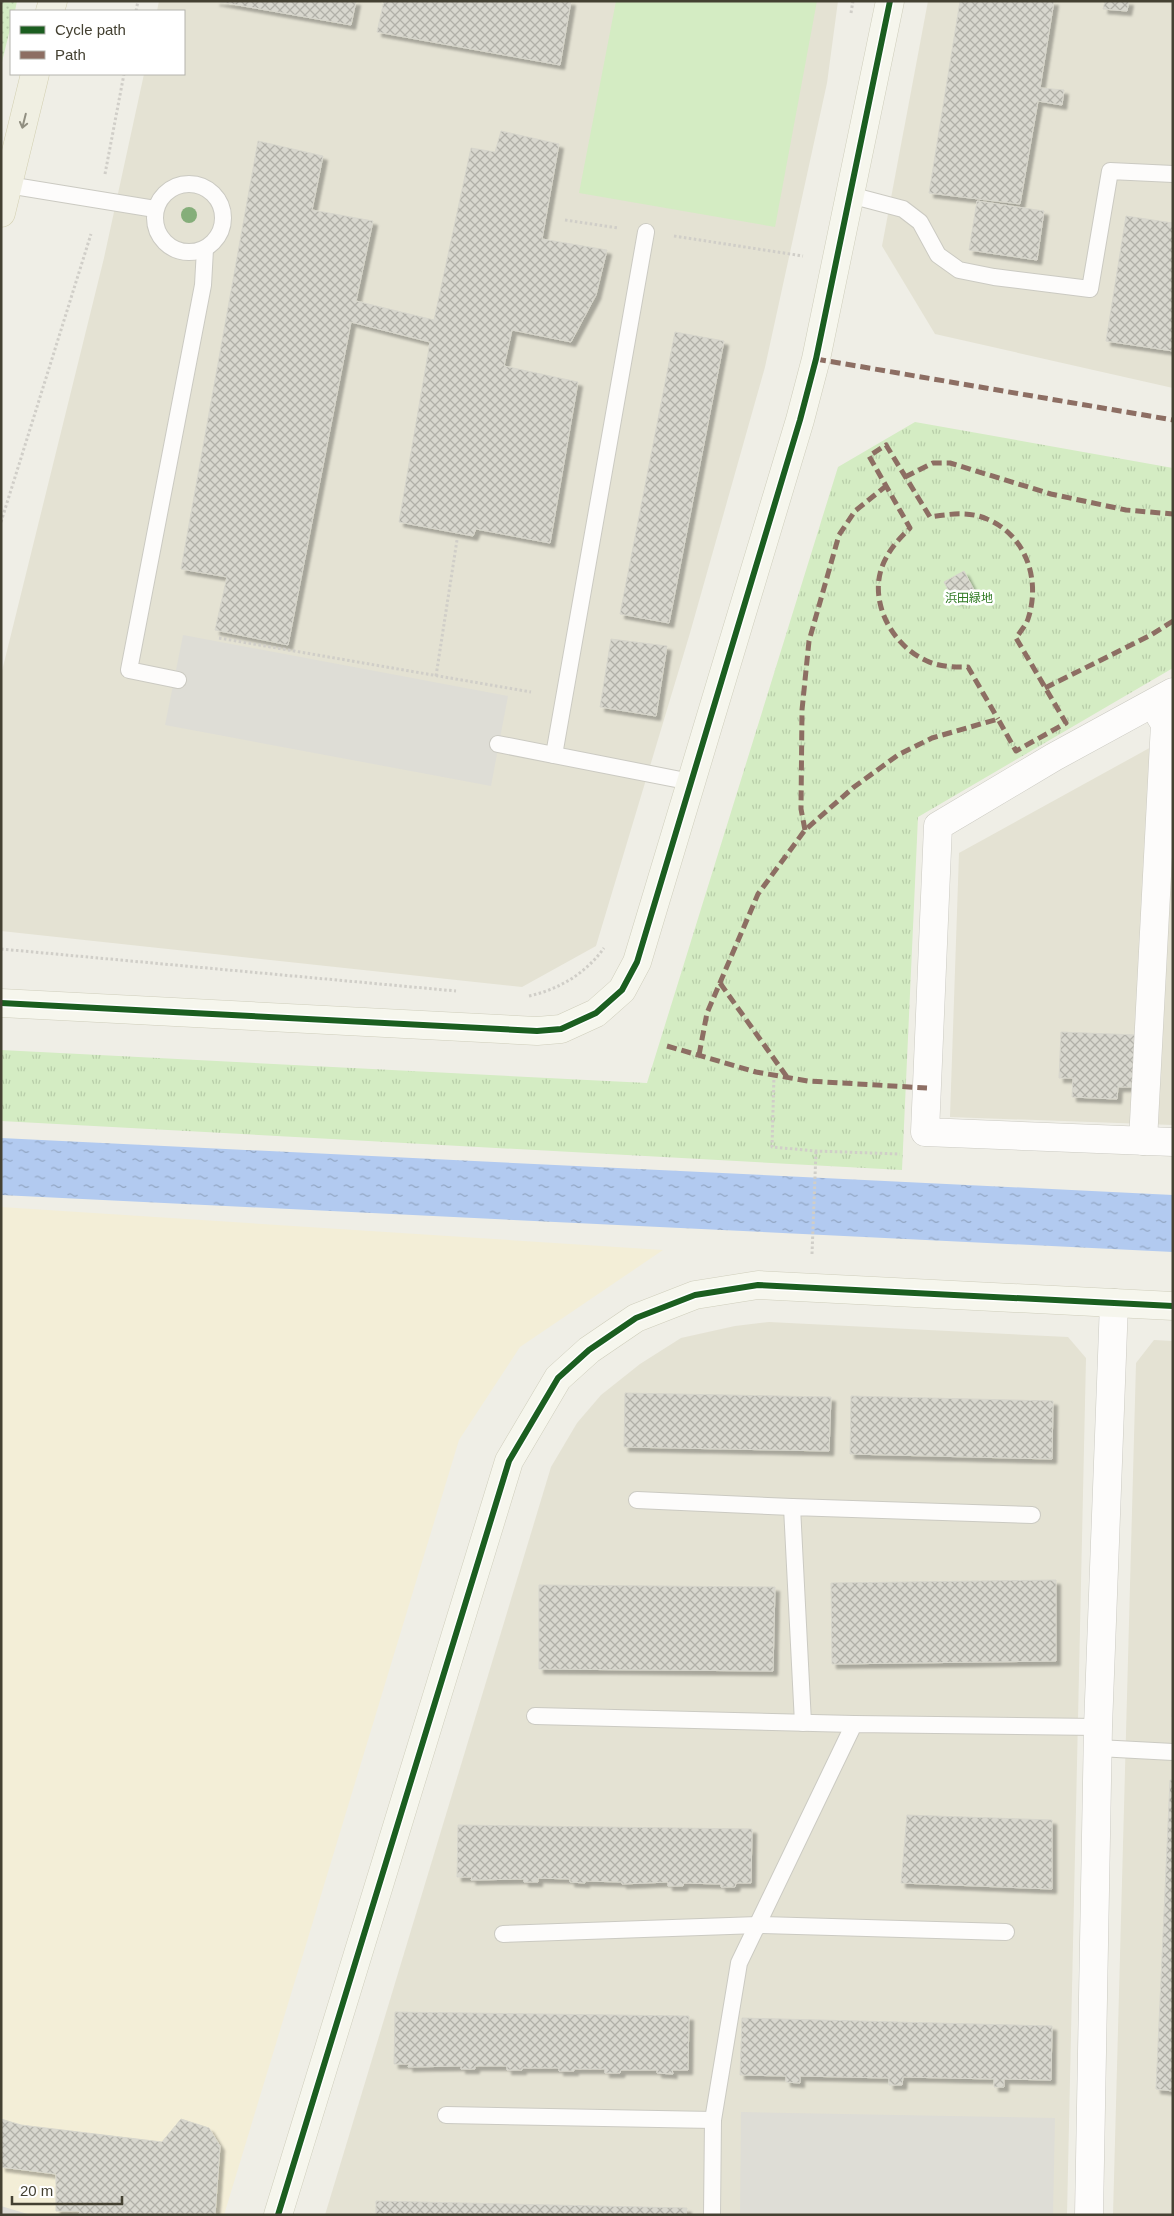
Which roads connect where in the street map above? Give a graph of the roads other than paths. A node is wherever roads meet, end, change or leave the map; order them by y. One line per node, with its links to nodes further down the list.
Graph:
1 (890, 1): 5 (street)
2 (35, 75): 4 (main road, one-way to 4)
3 (1173, 174): 5 (lane)
4 (8, 186): 6 (lane); 7 (main road)
5 (850, 195): 14 (street)
6 (155, 209): 9 (lane); 9 (lane)
7 (1, 213)
8 (646, 232): 13 (lane)
9 (205, 249): 10 (lane)
10 (178, 680)
11 (1163, 698): 16 (street); 17 (street)
12 (498, 744): 13 (lane)
13 (554, 755): 14 (lane)
14 (691, 782): 15 (street)
15 (1, 1003)
16 (1161, 1022): 17 (street)
17 (1143, 1141): 18 (street)
18 (1173, 1142)
19 (1114, 1303): 20 (street); 27 (street); 34 (street)
20 (1173, 1306)
21 (637, 1500): 22 (lane)
22 (792, 1507): 23 (lane); 25 (lane)
23 (1032, 1515)
24 (535, 1716): 25 (lane)
25 (803, 1723): 26 (lane)
26 (854, 1724): 27 (lane); 29 (lane)
27 (1098, 1738): 28 (lane); 36 (street)
28 (1173, 1752)
29 (758, 1925): 30 (lane); 31 (lane); 33 (lane)
30 (1006, 1932)
31 (503, 1934)
32 (446, 2115): 33 (lane)
33 (713, 2120): 35 (lane)
34 (278, 2215)
35 (712, 2215)
36 (1089, 2215)

